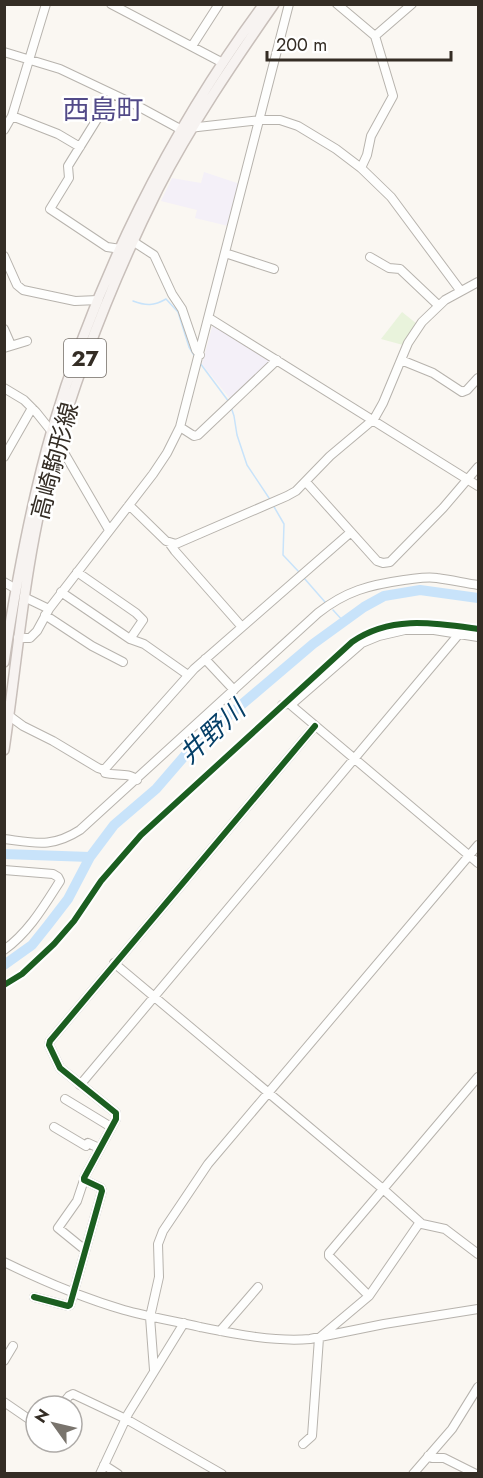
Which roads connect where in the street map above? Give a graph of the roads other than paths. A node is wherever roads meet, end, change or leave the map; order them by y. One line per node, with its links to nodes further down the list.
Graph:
1 (46, 4): 12 (street)
2 (111, 4): 10 (street)
3 (219, 4): 10 (street)
4 (264, 4): 13 (main road, 高崎駒形線 / 27)
5 (274, 4): 18 (main road, 高崎駒形線 / 27)
6 (289, 4): 16 (street)
7 (337, 4): 9 (street)
8 (412, 4): 9 (street)
9 (375, 36): 21 (street)
10 (192, 46): 13 (street)
11 (4, 51): 12 (street)
12 (29, 59): 14 (street); 15 (street)
13 (223, 63): 17 (main road, 高崎駒形線 / 27)
14 (112, 95): 17 (street); 20 (street)
15 (9, 119): 19 (street); 20 (street)
16 (260, 120): 18 (street); 21 (street); 24 (street)
17 (180, 129): 18 (street); 23 (main road, 高崎駒形線 / 27)
18 (193, 129): 22 (main road, 高崎駒形線 / 27)
19 (4, 130)
20 (80, 147): 23 (street)
21 (361, 168): 29 (street)
22 (134, 242): 36 (street); 45 (main road, 高崎駒形線 / 27)
23 (121, 249): 30 (main road, 高崎駒形線 / 27)
24 (225, 253): 27 (street); 32 (street)
25 (4, 256): 30 (street)
26 (370, 257): 31 (street)
27 (274, 269)
28 (478, 282): 29 (street)
29 (460, 290): 31 (street)
30 (98, 300): 44 (main road, 高崎駒形線 / 27)
31 (438, 305): 38 (street)
32 (209, 318): 36 (street); 37 (street)
33 (4, 329): 35 (street)
34 (27, 341): 35 (street)
35 (8, 347)
36 (200, 355): 43 (street)
37 (278, 360): 42 (street); 43 (street)
38 (400, 360): 39 (street); 42 (street)
39 (478, 378)
40 (4, 388): 41 (street)
41 (32, 408): 44 (street); 46 (street)
42 (374, 419): 48 (street); 49 (street)
43 (180, 427): 51 (street)
44 (52, 432): 45 (street); 58 (main road, 高崎駒形線 / 27)
45 (58, 445): 52 (street); 60 (main road, 高崎駒形線 / 27)
46 (4, 457)
47 (478, 467): 48 (street)
48 (468, 479): 50 (street); 53 (street)
49 (306, 482): 53 (street); 54 (street)
50 (478, 486)
51 (129, 505): 52 (street); 54 (street)
52 (109, 530): 55 (street)
53 (351, 532): 62 (street)
54 (170, 543): 62 (street)
55 (76, 572): 59 (street); 66 (street)
56 (4, 582): 58 (street)
57 (478, 585): 71 (street)
58 (16, 589): 68 (main road, 高崎駒形線 / 27)
59 (61, 592): 61 (street); 66 (street)
60 (24, 597): 61 (street); 65 (main road, 高崎駒形線 / 27)
61 (47, 612): 65 (street); 69 (street)
62 (242, 627): 67 (street)
63 (459, 634): 64 (street); 72 (street); 77 (street)
64 (478, 637)
65 (18, 639): 74 (main road, 高崎駒形線 / 27)
66 (130, 639): 70 (street)
67 (205, 659): 70 (street); 71 (street)
68 (4, 662)
69 (123, 662)
70 (188, 675): 78 (street)
71 (234, 690): 79 (street)
72 (293, 702): 73 (street); 75 (street)
73 (282, 705)
74 (7, 714): 76 (main road, 高崎駒形線 / 27); 78 (street)
75 (315, 726): 77 (street); 86 (street)
76 (4, 750)
77 (354, 759): 82 (street); 87 (street)
78 (104, 770): 79 (street)
79 (137, 780): 80 (street)
80 (4, 839)
81 (478, 845): 82 (street)
82 (470, 856): 83 (street); 90 (street)
83 (478, 863)
84 (4, 870): 85 (street)
85 (4, 950)
86 (114, 963): 87 (street); 89 (street)
87 (154, 996): 89 (street); 90 (street)
88 (478, 1077): 96 (street)
89 (80, 1085): 93 (street)
90 (269, 1093): 96 (street); 106 (street)
91 (65, 1099): 93 (street)
92 (54, 1127): 94 (street)
93 (111, 1127): 94 (street)
94 (99, 1148): 95 (street)
95 (84, 1180): 98 (street); 98 (street)
96 (384, 1189): 97 (street); 103 (street)
97 (420, 1222): 99 (street); 103 (street)
98 (85, 1250): 102 (street)
99 (478, 1254)
100 (4, 1263): 102 (street)
101 (258, 1287): 108 (street)
102 (74, 1293): 104 (street); 106 (street)
103 (369, 1296): 109 (street)
104 (34, 1298)
105 (478, 1309): 109 (street)
106 (150, 1317): 107 (street); 112 (street)
107 (184, 1323): 108 (street); 112 (street)
108 (220, 1331): 109 (street)
109 (319, 1338): 118 (street)
110 (13, 1346): 111 (street)
111 (4, 1361)
112 (154, 1370): 117 (street)
113 (478, 1387): 119 (street)
114 (84, 1400): 117 (street)
115 (4, 1402): 116 (street)
116 (24, 1416)
117 (126, 1419): 120 (street); 123 (street)
118 (303, 1444)
119 (428, 1456): 124 (street); 125 (street)
120 (104, 1465): 121 (street); 122 (street)
121 (100, 1473)
122 (118, 1473)
123 (222, 1473)
124 (413, 1473)
125 (476, 1473)

